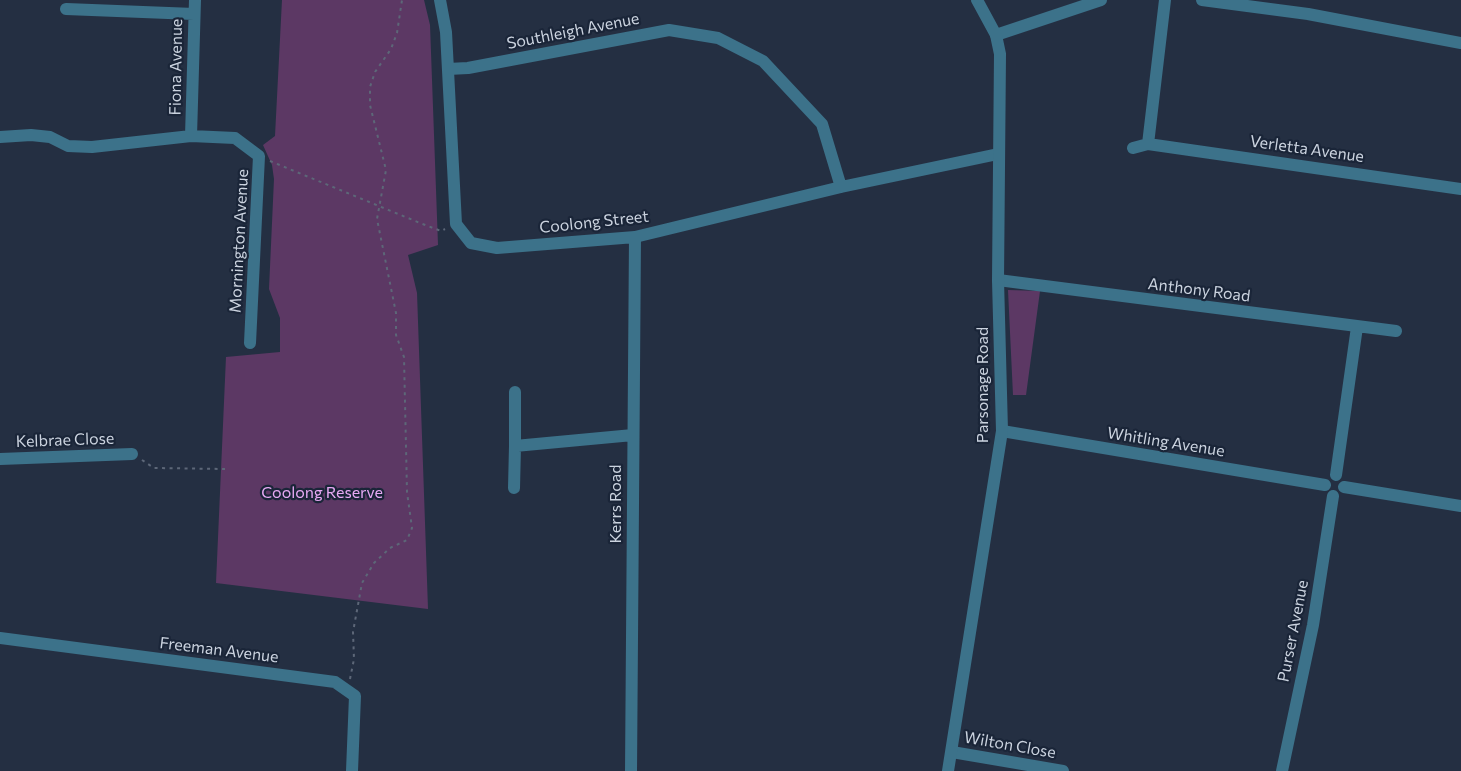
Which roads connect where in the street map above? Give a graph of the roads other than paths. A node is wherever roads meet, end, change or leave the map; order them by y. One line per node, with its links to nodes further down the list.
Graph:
1 (195, 0): 8 (street, Fiona Avenue)
2 (440, 0): 11 (street)
3 (977, 0): 9 (street, Parsonage Road)
4 (1101, 0): 9 (street)
5 (1165, 0): 14 (street)
6 (1203, 0): 10 (street)
7 (66, 9): 8 (street)
8 (194, 14): 12 (street, Fiona Avenue)
9 (996, 35): 16 (street, Parsonage Road)
10 (1461, 43)
11 (448, 69): 17 (street, Southleigh Avenue); 19 (street, Coolong Street)
12 (191, 136): 13 (street, Mornington Avenue); 23 (street, Mornington Avenue)
13 (0, 138)
14 (1148, 144): 15 (street, Verletta Avenue); 18 (street, Verletta Avenue)
15 (1132, 148)
16 (998, 154): 17 (street, Coolong Street); 20 (street, Parsonage Road)
17 (841, 187): 19 (street, Coolong Street)
18 (1461, 189)
19 (634, 237): 26 (street, Kerrs Road)
20 (998, 280): 21 (street, Anthony Road); 25 (street, Parsonage Road)
21 (1357, 327): 22 (street, Anthony Road); 30 (street)
22 (1396, 331)
23 (250, 343)
24 (515, 392): 27 (street)
25 (1002, 431): 31 (street, Whitling Avenue); 37 (street, Parsonage Road)
26 (633, 435): 27 (street); 39 (street, Kerrs Road)
27 (515, 446): 33 (street)
28 (132, 454): 29 (street, Kelbrae Close)
29 (0, 459)
30 (1336, 475): 31 (street); 32 (street)
31 (1325, 485): 34 (street)
32 (1344, 487): 34 (street); 35 (street)
33 (514, 488)
34 (1333, 496): 42 (street, Purser Avenue)
35 (1461, 506)
36 (0, 638): 38 (street, Freeman Avenue)
37 (952, 752): 40 (street, Parsonage Road); 41 (street, Wilton Close)
38 (352, 771)
39 (631, 771)
40 (948, 771)
41 (1063, 771)
42 (1282, 771)

